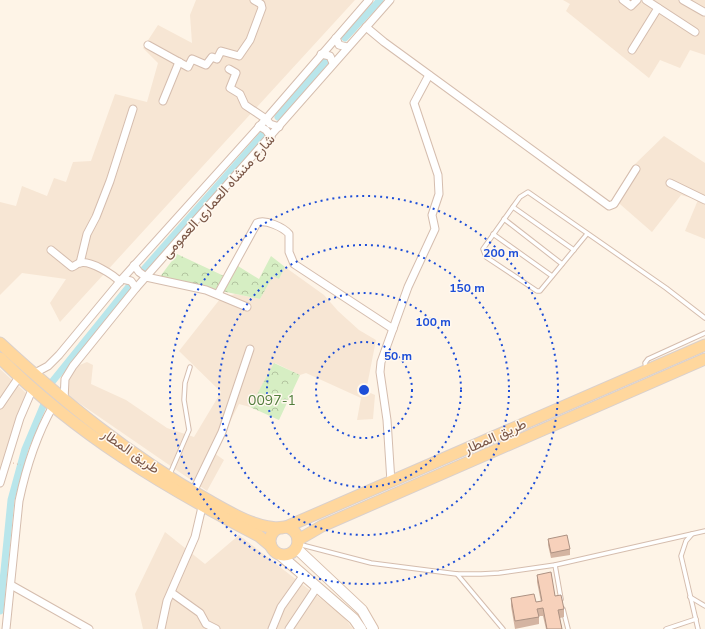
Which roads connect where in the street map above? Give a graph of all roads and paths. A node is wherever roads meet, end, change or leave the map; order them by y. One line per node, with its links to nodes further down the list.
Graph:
1 (254, 0): 17 (street)
2 (369, 0): 12 (street, شارع منشاه العمارى العمومى)
3 (390, 0): 10 (street, شارع منشاه العمارى العمومى)
4 (623, 0): 5 (street)
5 (637, 0)
6 (646, 0): 8 (street)
7 (683, 0): 9 (street)
8 (657, 5): 11 (street); 15 (street)
9 (704, 12)
10 (366, 26): 14 (street, شارع منشاه العمارى العمومى); 20 (street)
11 (695, 32)
12 (336, 38): 14 (street); 16 (street, شارع منشاه العمارى العمومى)
13 (148, 45): 17 (street)
14 (347, 47): 18 (street, شارع منشاه العمارى العمومى)
15 (632, 50)
16 (321, 54): 18 (street); 23 (street, شارع منشاه العمارى العمومى)
17 (179, 62): 21 (street)
18 (333, 64): 25 (street, شارع منشاه العمارى العمومى)
19 (229, 69): 23 (street)
20 (430, 75): 27 (street); 46 (street)
21 (164, 101)
22 (133, 109): 36 (street)
23 (266, 119): 24 (street, شارع منشاه العمارى العمومى); 25 (street)
24 (259, 126): 26 (street); 38 (street, شارع منشاه العمارى العمومى)
25 (279, 127): 26 (street, شارع منشاه العمارى العمومى)
26 (271, 137): 40 (street, شارع منشاه العمارى العمومى)
27 (636, 169)
28 (670, 183): 29 (street)
29 (705, 200)
30 (513, 207): 31 (lane); 33 (lane); 35 (lane)
31 (504, 220): 32 (lane); 37 (lane)
32 (493, 234): 39 (lane); 39 (lane)
33 (587, 234): 35 (lane); 45 (lane)
34 (51, 250): 36 (street)
35 (574, 250): 37 (lane)
36 (80, 263): 41 (street)
37 (562, 264): 39 (lane)
38 (134, 265): 40 (street); 41 (street, شارع منشاه العمارى العمومى)
39 (552, 276)
40 (146, 277): 42 (street, شارع منشاه العمارى العمومى); 43 (street)
41 (121, 281): 42 (street); 55 (street, شارع منشاه العمارى العمومى)
42 (136, 288): 58 (street, شارع منشاه العمارى العمومى)
43 (218, 294): 44 (street); 46 (street)
44 (247, 307)
45 (705, 318)
46 (393, 329): 64 (street)
47 (705, 333): 54 (lane)
48 (0, 343): 55 (main road, طريق المطار)
49 (705, 346): 54 (main road, طريق المطار)
50 (250, 349): 66 (street)
51 (0, 358): 56 (main road, طريق المطار)
52 (705, 359): 71 (main road, طريق المطار)
53 (190, 367): 63 (lane)
54 (646, 371): 64 (main road, طريق المطار)
55 (34, 374): 58 (main road, طريق المطار)
56 (19, 377): 57 (main road, طريق المطار); 59 (street)
57 (32, 390): 60 (main road, طريق المطار); 65 (street)
58 (64, 401): 63 (main road, طريق المطار)
59 (0, 405)
60 (53, 406): 67 (main road, طريق المطار); 76 (street)
61 (12, 462): 62 (path)
62 (24, 466)
63 (168, 477): 66 (main road, طريق المطار)
64 (391, 482): 68 (main road, طريق المطار)
65 (0, 483)
66 (193, 492): 68 (main road, طريق المطار)
67 (202, 507): 72 (main road, طريق المطار); 78 (street)
68 (284, 528): 71 (main road); 72 (main road)
69 (705, 531): 70 (lane)
70 (692, 534): 73 (lane); 79 (lane)
71 (297, 544): 72 (main road); 74 (lane); 80 (street)
72 (275, 550): 75 (street)
73 (555, 565): 74 (lane); 93 (lane)
74 (457, 574): 92 (lane)
75 (303, 576): 77 (street); 88 (street)
76 (11, 585): 84 (street); 85 (street)
77 (317, 587): 82 (street); 89 (street)
78 (172, 593): 86 (street); 87 (street)
79 (690, 597): 81 (lane); 83 (lane)
80 (352, 601): 82 (street); 91 (street)
81 (705, 606)
82 (344, 610): 90 (street)
83 (696, 619): 94 (lane); 95 (lane)
84 (6, 629)
85 (90, 629)
86 (161, 629)
87 (216, 629)
88 (272, 629)
89 (289, 629)
90 (361, 629)
91 (372, 629)
92 (503, 629)
93 (568, 629)
94 (666, 629)
95 (698, 629)

